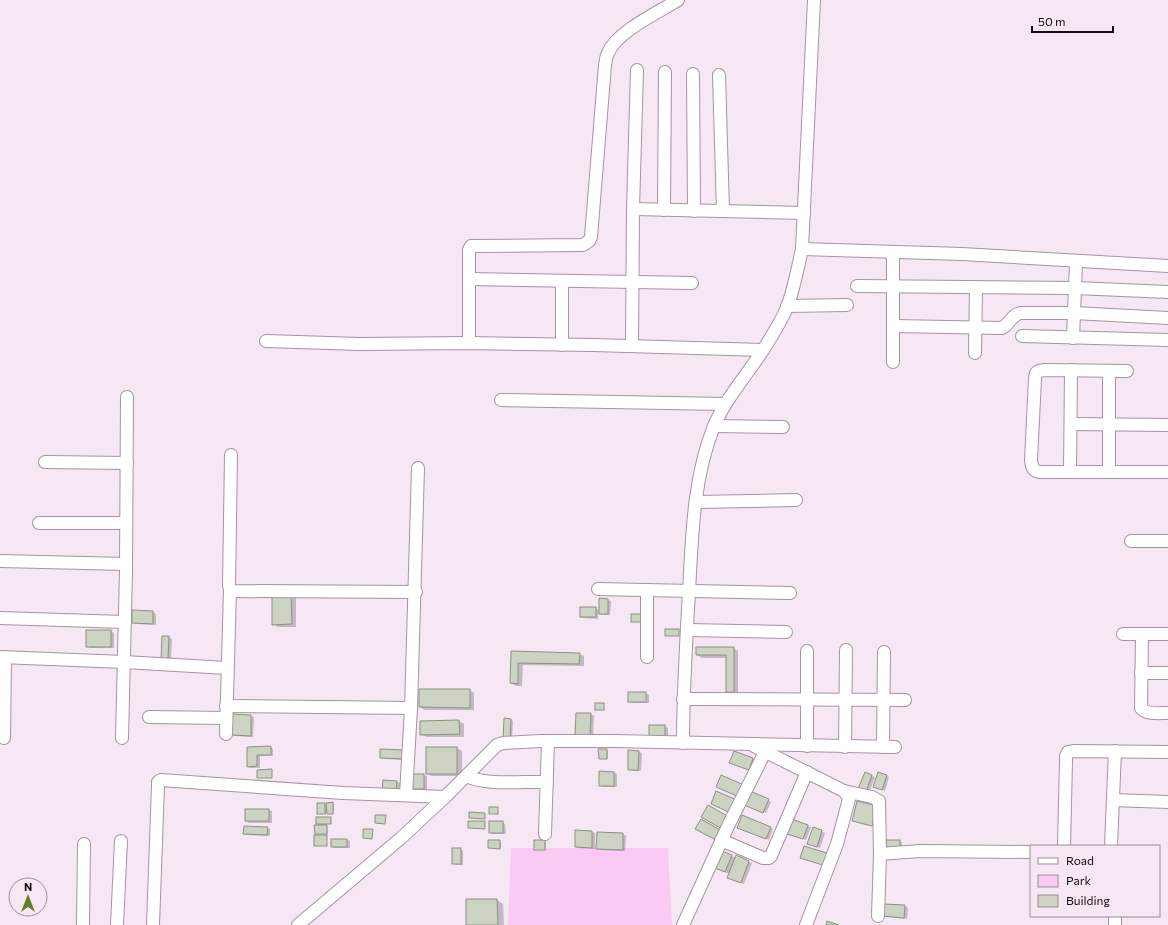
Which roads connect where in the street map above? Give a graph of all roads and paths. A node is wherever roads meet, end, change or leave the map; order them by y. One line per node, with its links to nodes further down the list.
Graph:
1 (678, 0): 16 (street)
2 (814, 0): 11 (street)
3 (637, 70): 7 (street)
4 (665, 72): 8 (street)
5 (693, 74): 9 (street)
6 (719, 75): 10 (street)
7 (632, 209): 8 (street); 18 (street)
8 (664, 210): 9 (street)
9 (694, 211): 10 (street)
10 (723, 212): 11 (street)
11 (804, 213): 12 (street)
12 (802, 249): 13 (street); 26 (street)
13 (893, 252): 14 (street); 21 (street)
14 (1076, 262): 15 (street); 23 (street)
15 (1168, 266)
16 (469, 279): 17 (street); 35 (street)
17 (562, 281): 18 (street); 36 (street)
18 (633, 282): 19 (street); 37 (street)
19 (692, 283)
20 (857, 286): 21 (street)
21 (892, 286): 22 (street); 29 (street)
22 (976, 287): 23 (street); 30 (street)
23 (1075, 288): 24 (street); 27 (street)
24 (1168, 292)
25 (847, 305): 26 (street)
26 (788, 306): 38 (street)
27 (1074, 313): 28 (street); 30 (street); 32 (street)
28 (1168, 318)
29 (893, 326): 30 (street); 40 (street)
30 (975, 327): 39 (street)
31 (1022, 336): 32 (street)
32 (1073, 338): 33 (street)
33 (1168, 340)
34 (266, 341): 35 (street)
35 (469, 343): 36 (street)
36 (562, 345): 37 (street)
37 (632, 346): 38 (street)
38 (763, 350): 46 (street)
39 (975, 353)
40 (892, 362)
41 (1071, 370): 42 (street); 47 (street); 56 (street)
42 (1109, 370): 43 (street); 48 (street)
43 (1127, 371)
44 (127, 397): 54 (street)
45 (501, 400): 46 (street)
46 (725, 404): 50 (street)
47 (1071, 424): 48 (street); 56 (street)
48 (1109, 425): 49 (street); 57 (street)
49 (1168, 425)
50 (714, 426): 51 (street); 60 (street)
51 (783, 427)
52 (230, 455): 67 (street)
53 (45, 462): 54 (street)
54 (127, 463): 62 (street)
55 (418, 468): 71 (street)
56 (1070, 472): 57 (street)
57 (1109, 472): 58 (street)
58 (1168, 472)
59 (796, 500): 60 (street)
60 (696, 502): 70 (street)
61 (39, 523): 62 (street)
62 (126, 523): 66 (street)
63 (1131, 541): 64 (street)
64 (1168, 541)
65 (0, 561): 66 (street)
66 (126, 564): 74 (street)
67 (230, 589): 71 (street); 86 (street)
68 (598, 589): 69 (street)
69 (647, 590): 70 (street); 83 (street)
70 (689, 591): 72 (street); 75 (street)
71 (416, 592): 94 (street)
72 (790, 593)
73 (0, 618): 74 (street)
74 (124, 622): 85 (street)
75 (687, 630): 76 (street); 89 (street)
76 (786, 632)
77 (1123, 634): 78 (street)
78 (1142, 634): 79 (street); 87 (street)
79 (1168, 634)
80 (846, 650): 91 (street)
81 (807, 651): 90 (street)
82 (884, 652): 92 (street)
83 (646, 657)
84 (2, 658): 85 (street); 99 (street)
85 (124, 662): 86 (street); 100 (street)
86 (228, 668): 95 (street)
87 (1141, 673): 88 (street); 96 (street)
88 (1168, 673)
89 (683, 699): 90 (street); 102 (street)
90 (807, 700): 91 (street); 104 (street)
91 (846, 700): 92 (street); 105 (street)
92 (884, 700): 93 (street); 105 (street)
93 (905, 700)
94 (411, 708): 95 (street); 113 (street)
95 (226, 712): 97 (street); 98 (street)
96 (1168, 713)
97 (150, 717)
98 (226, 734)
99 (4, 738)
100 (122, 738)
101 (548, 741): 102 (street); 110 (street); 111 (street)
102 (683, 743): 103 (street)
103 (751, 745): 104 (street); 107 (street)
104 (807, 746): 105 (street)
105 (845, 747)
106 (1115, 751): 108 (street); 115 (street); 121 (street)
107 (765, 752): 109 (street); 118 (street)
108 (1168, 752)
109 (807, 772): 112 (street); 118 (street)
110 (466, 776): 111 (street); 114 (street)
111 (547, 782): 117 (street)
112 (844, 791): 124 (street); 131 (street)
113 (406, 795): 114 (street); 128 (street)
114 (445, 796): 129 (street)
115 (1113, 800): 116 (street); 122 (street)
116 (1168, 802)
117 (546, 834)
118 (721, 840): 130 (street)
119 (121, 841): 127 (street)
120 (84, 844): 126 (street)
121 (1064, 845)
122 (1111, 845)
123 (1030, 852): 124 (street)
124 (880, 854): 125 (street)
125 (878, 916)
126 (83, 925)
127 (117, 925)
128 (153, 925)
129 (298, 925)
130 (683, 925)
131 (806, 925)

